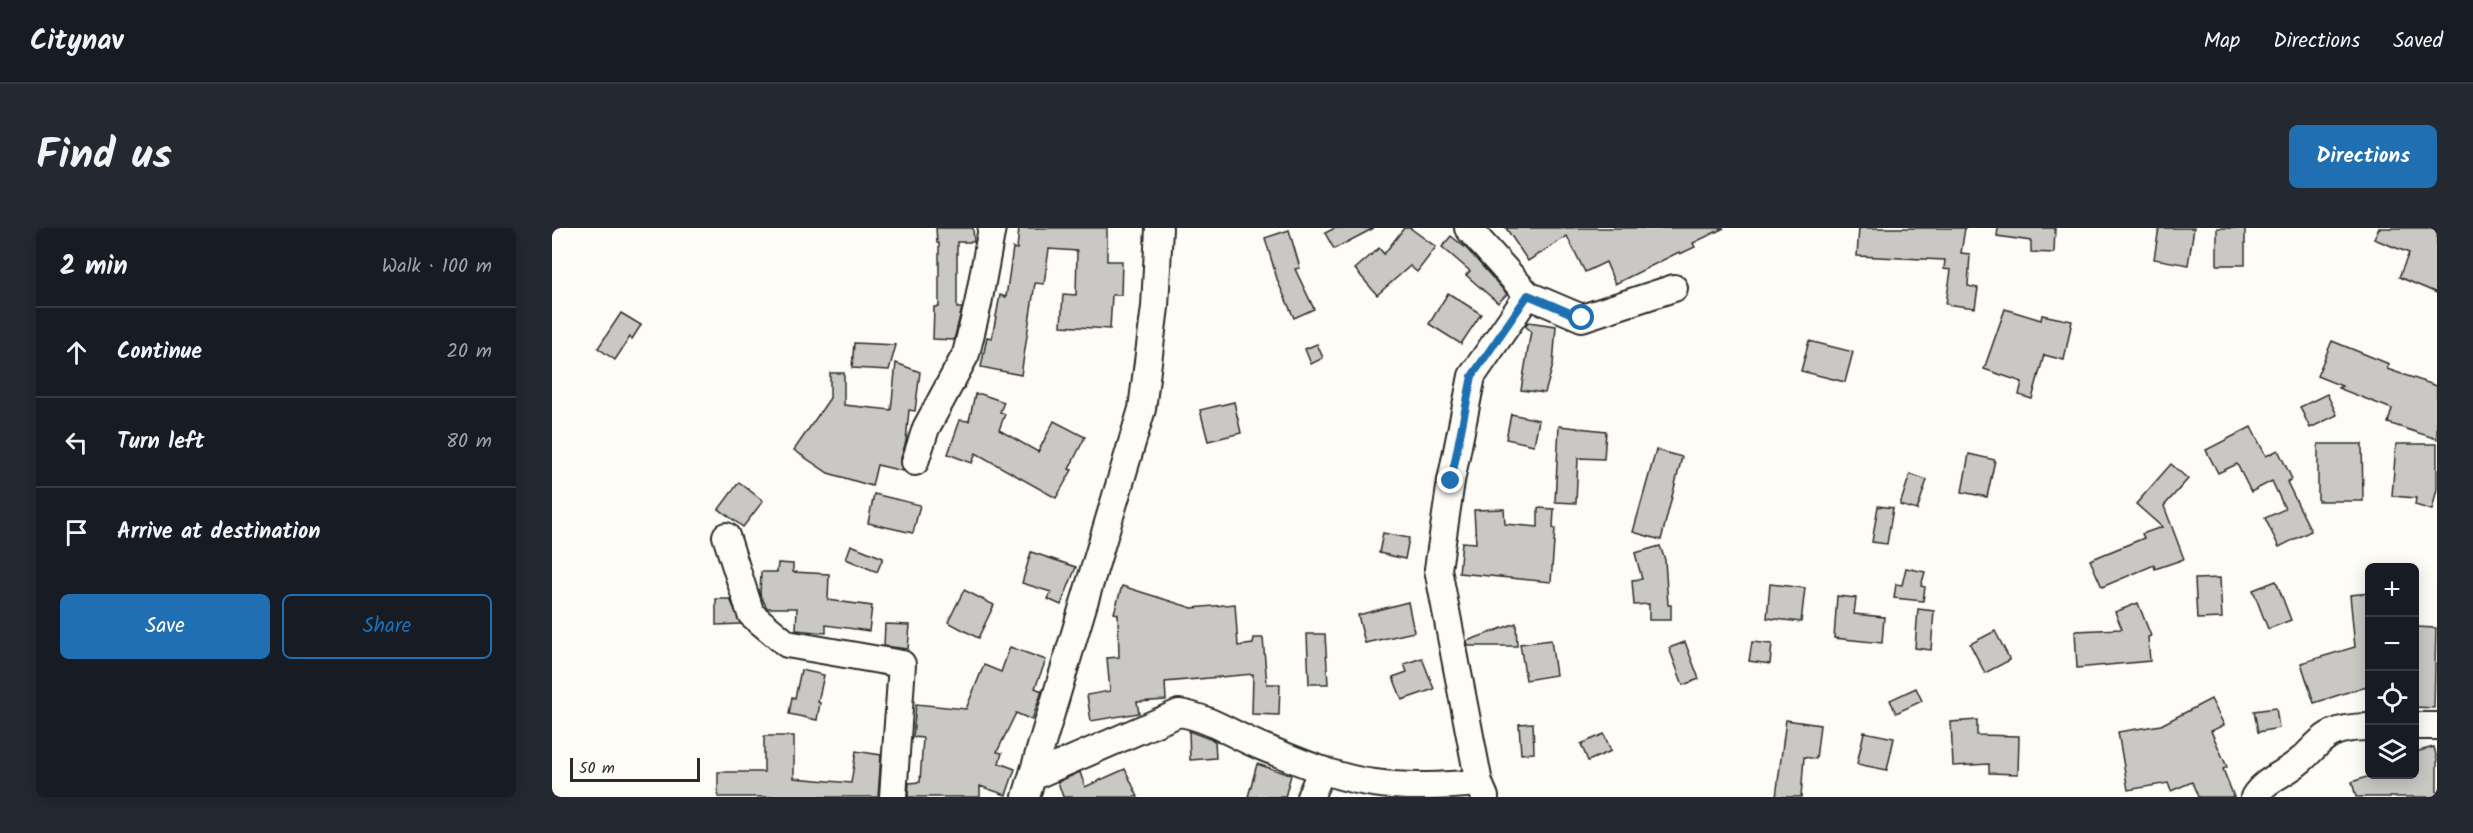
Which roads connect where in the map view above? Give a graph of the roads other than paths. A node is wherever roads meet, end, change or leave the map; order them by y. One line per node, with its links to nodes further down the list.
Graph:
1 (992, 228): 6 (street)
2 (1159, 228): 12 (street)
3 (1468, 228): 5 (street)
4 (1674, 288): 5 (street)
5 (1528, 295): 13 (street)
6 (915, 462)
7 (726, 536): 14 (street)
8 (2419, 726): 9 (street)
9 (2437, 726)
10 (2365, 727): 16 (street)
11 (1322, 770): 12 (street); 13 (street); 15 (street)
12 (1030, 786)
13 (1482, 790)
14 (893, 797)
15 (1310, 797)
16 (2254, 797)

